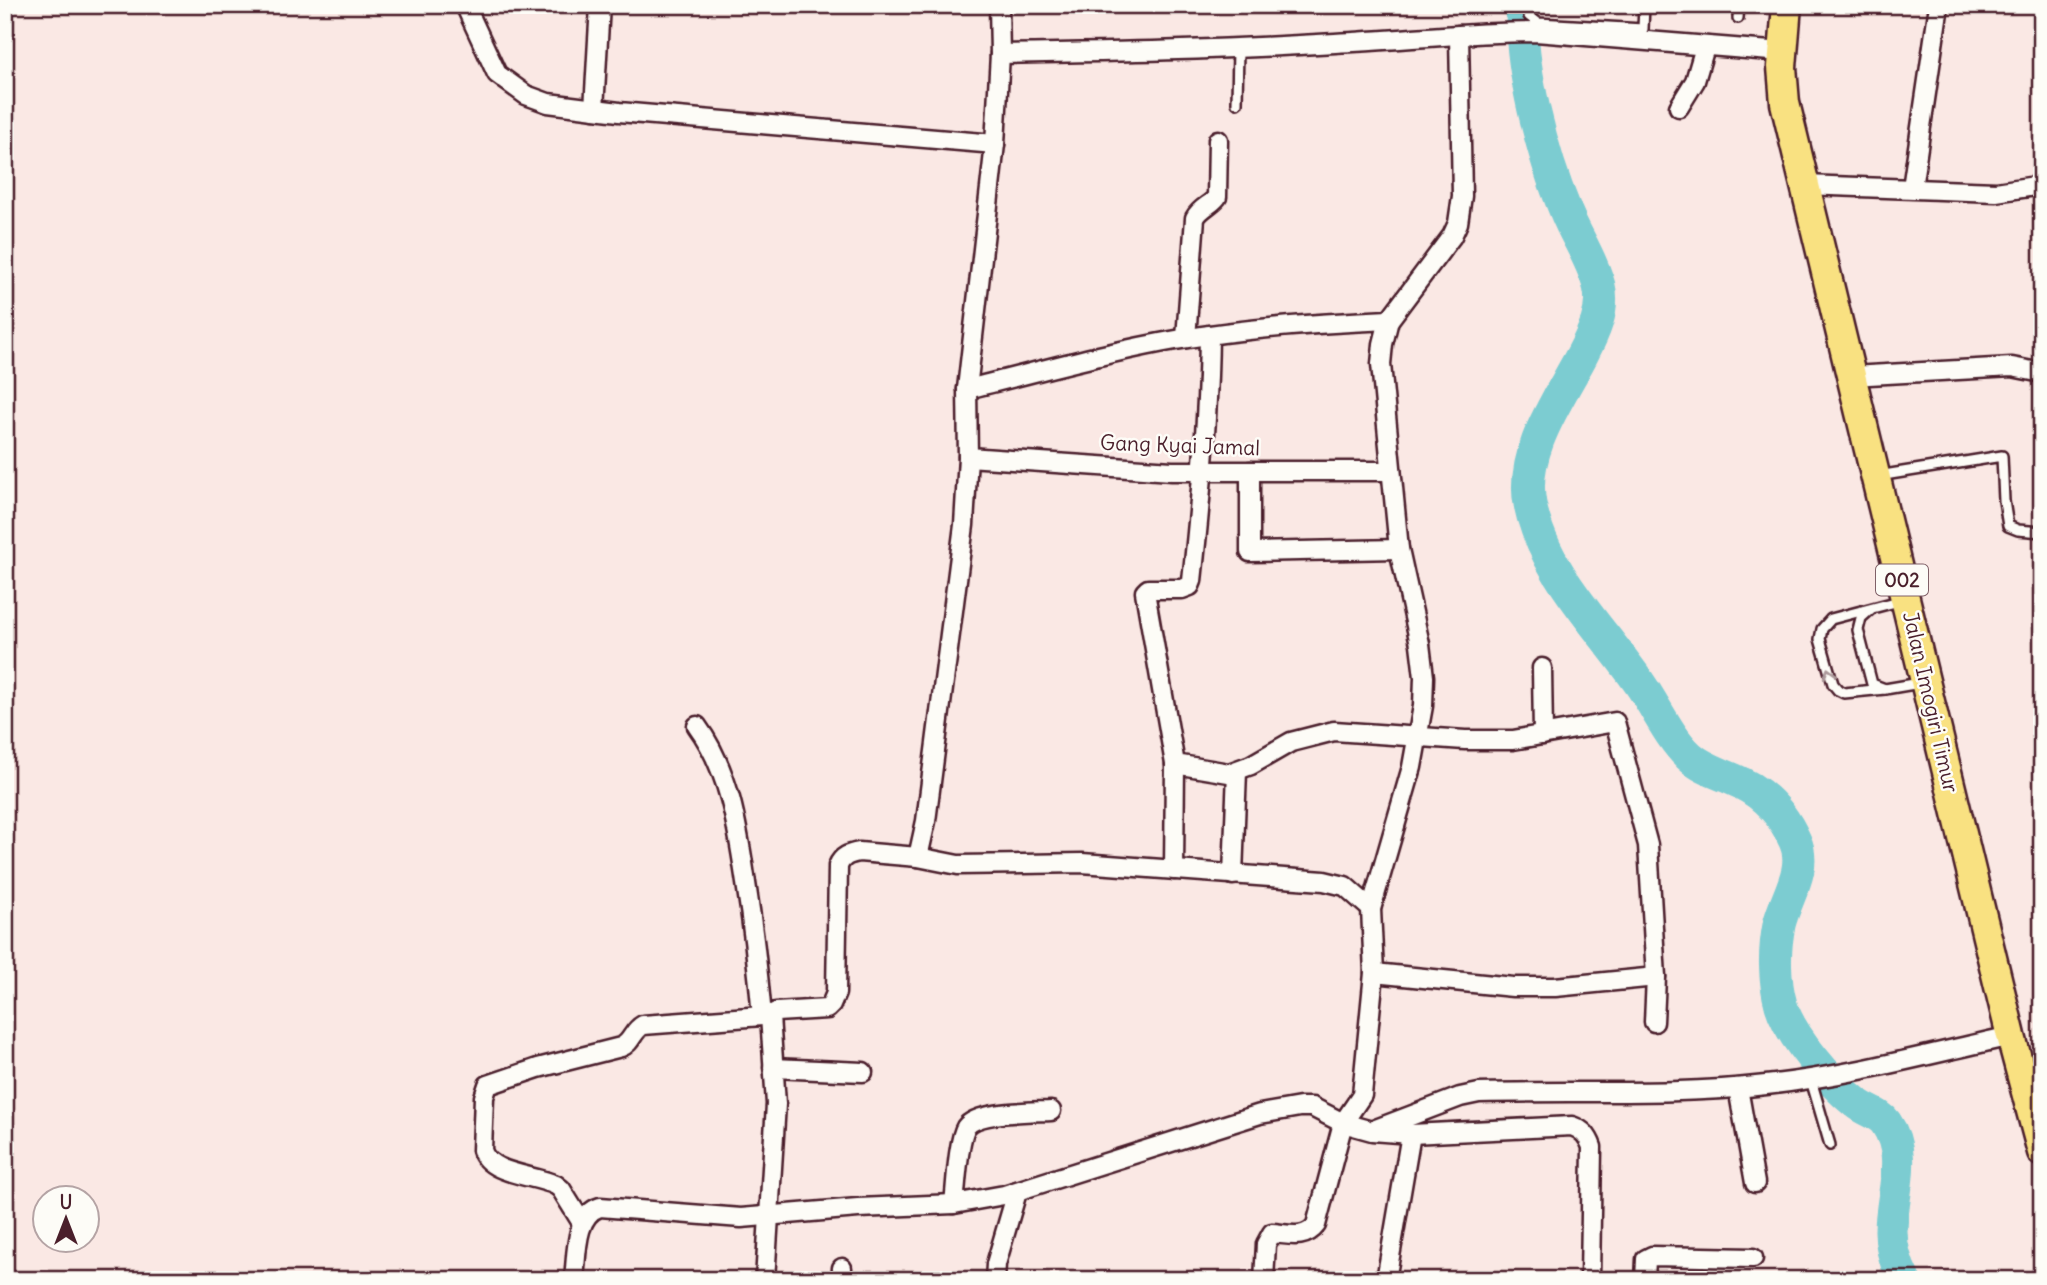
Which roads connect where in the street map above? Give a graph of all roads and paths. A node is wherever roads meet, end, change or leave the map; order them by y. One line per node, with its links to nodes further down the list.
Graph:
1 (465, 5): 17 (street)
2 (600, 5): 17 (street)
3 (998, 5): 14 (street)
4 (1530, 5): 5 (lane)
5 (1644, 5)
6 (1739, 5): 9 (lane)
7 (1787, 5): 13 (main road, Jalan Imogiri Timur / 002)
8 (1939, 5): 22 (street)
9 (1738, 18)
10 (1460, 35): 11 (street); 12 (street); 23 (street)
11 (1705, 47): 13 (street); 16 (street)
12 (1238, 48): 14 (street); 15 (lane)
13 (1783, 52): 20 (main road, Jalan Imogiri Timur / 002)
14 (1000, 54): 19 (street)
15 (1237, 103)
16 (1679, 107)
17 (594, 109): 19 (street)
18 (1218, 140): 25 (street)
19 (995, 144): 28 (street)
20 (1804, 185): 22 (street); 27 (main road, Jalan Imogiri Timur / 002)
21 (2042, 185): 22 (street)
22 (1912, 188)
23 (1390, 320): 24 (street); 32 (street)
24 (1209, 335): 25 (street); 30 (street)
25 (1186, 338): 28 (street)
26 (2042, 373): 27 (street)
27 (1851, 376): 33 (main road, Jalan Imogiri Timur / 002)
28 (967, 389): 29 (street)
29 (968, 457): 30 (street, Gang Kyai Jamal); 46 (street)
30 (1203, 470): 31 (street, Gang Kyai Jamal); 44 (street)
31 (1250, 471): 32 (street, Gang Kyai Jamal); 35 (street)
32 (1391, 471): 35 (street)
33 (1876, 477): 34 (lane); 36 (main road, Jalan Imogiri Timur / 002)
34 (2042, 532)
35 (1399, 549): 43 (street)
36 (1906, 600): 37 (lane); 39 (main road, Jalan Imogiri Timur / 002)
37 (1873, 607): 40 (lane); 40 (lane, one-way to 37)
38 (1542, 668): 42 (street)
39 (1926, 682): 40 (lane); 54 (main road, Jalan Imogiri Timur / 002)
40 (1885, 689)
41 (697, 726): 52 (street)
42 (1543, 735): 43 (street); 51 (street)
43 (1419, 738): 45 (street); 49 (street)
44 (1175, 764): 45 (street); 47 (street)
45 (1237, 771): 48 (street)
46 (918, 857): 47 (street); 52 (street)
47 (1174, 870): 48 (street)
48 (1233, 874): 49 (street)
49 (1371, 909): 50 (street)
50 (1374, 973): 51 (street); 60 (street)
51 (1656, 977): 53 (street)
52 (766, 1016): 55 (street); 69 (street)
53 (1654, 1022)
54 (2011, 1036): 57 (street); 64 (main road, Jalan Imogiri Timur / 002)
55 (773, 1068): 56 (street); 68 (street)
56 (863, 1072)
57 (1817, 1079): 58 (street); 63 (lane)
58 (1738, 1088): 61 (street); 65 (street)
59 (1051, 1111): 67 (street)
60 (1343, 1123): 61 (street); 66 (street); 74 (street)
61 (1372, 1131): 62 (street)
62 (1411, 1134): 75 (street); 76 (street)
63 (1830, 1145)
64 (2042, 1152)
65 (1755, 1183)
66 (1017, 1192): 67 (street); 73 (street)
67 (954, 1203): 68 (street)
68 (769, 1215): 69 (street); 72 (street)
69 (582, 1223): 71 (street)
70 (1753, 1258): 77 (street)
71 (574, 1280)
72 (765, 1280)
73 (995, 1280)
74 (1264, 1280)
75 (1386, 1280)
76 (1590, 1280)
77 (1645, 1280)

